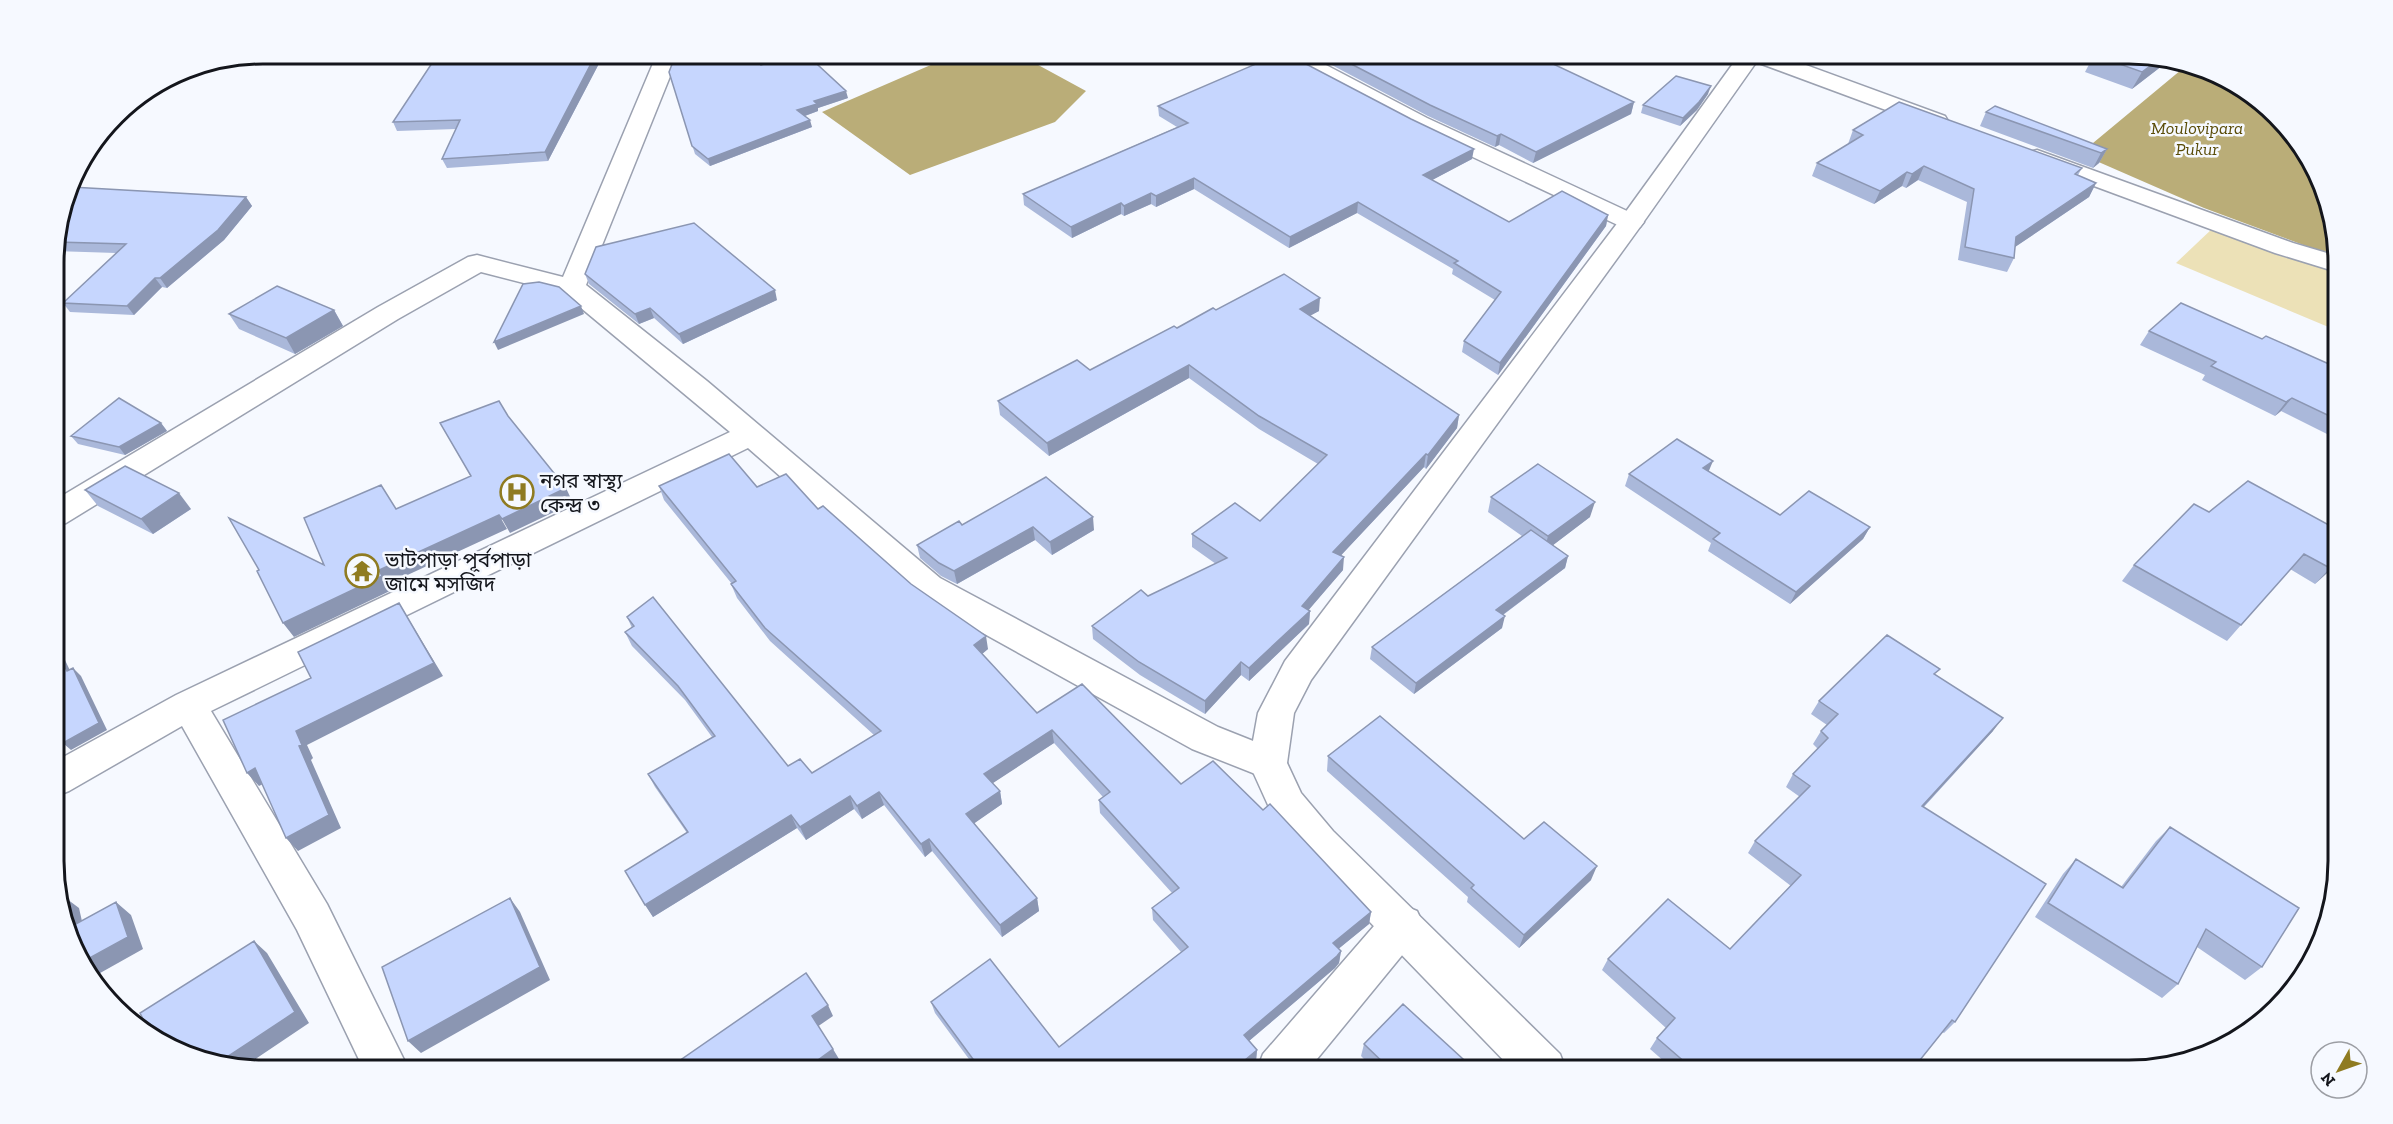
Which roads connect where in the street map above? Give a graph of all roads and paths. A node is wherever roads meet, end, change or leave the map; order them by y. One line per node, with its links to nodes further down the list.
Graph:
1 (1309, 64): 7 (street)
2 (1744, 64): 7 (street)
3 (1784, 64): 5 (street)
4 (664, 65): 9 (street)
5 (1958, 128)
6 (2014, 149): 8 (street)
7 (1631, 222): 13 (street)
8 (2328, 261)
9 (572, 287): 10 (street); 11 (street)
10 (751, 434): 12 (street); 13 (street)
11 (65, 509)
12 (189, 705): 14 (street); 18 (street)
13 (1268, 763): 15 (street)
14 (64, 775)
15 (1402, 924): 16 (street); 17 (street)
16 (1288, 1059)
17 (1534, 1059)
18 (382, 1060)

